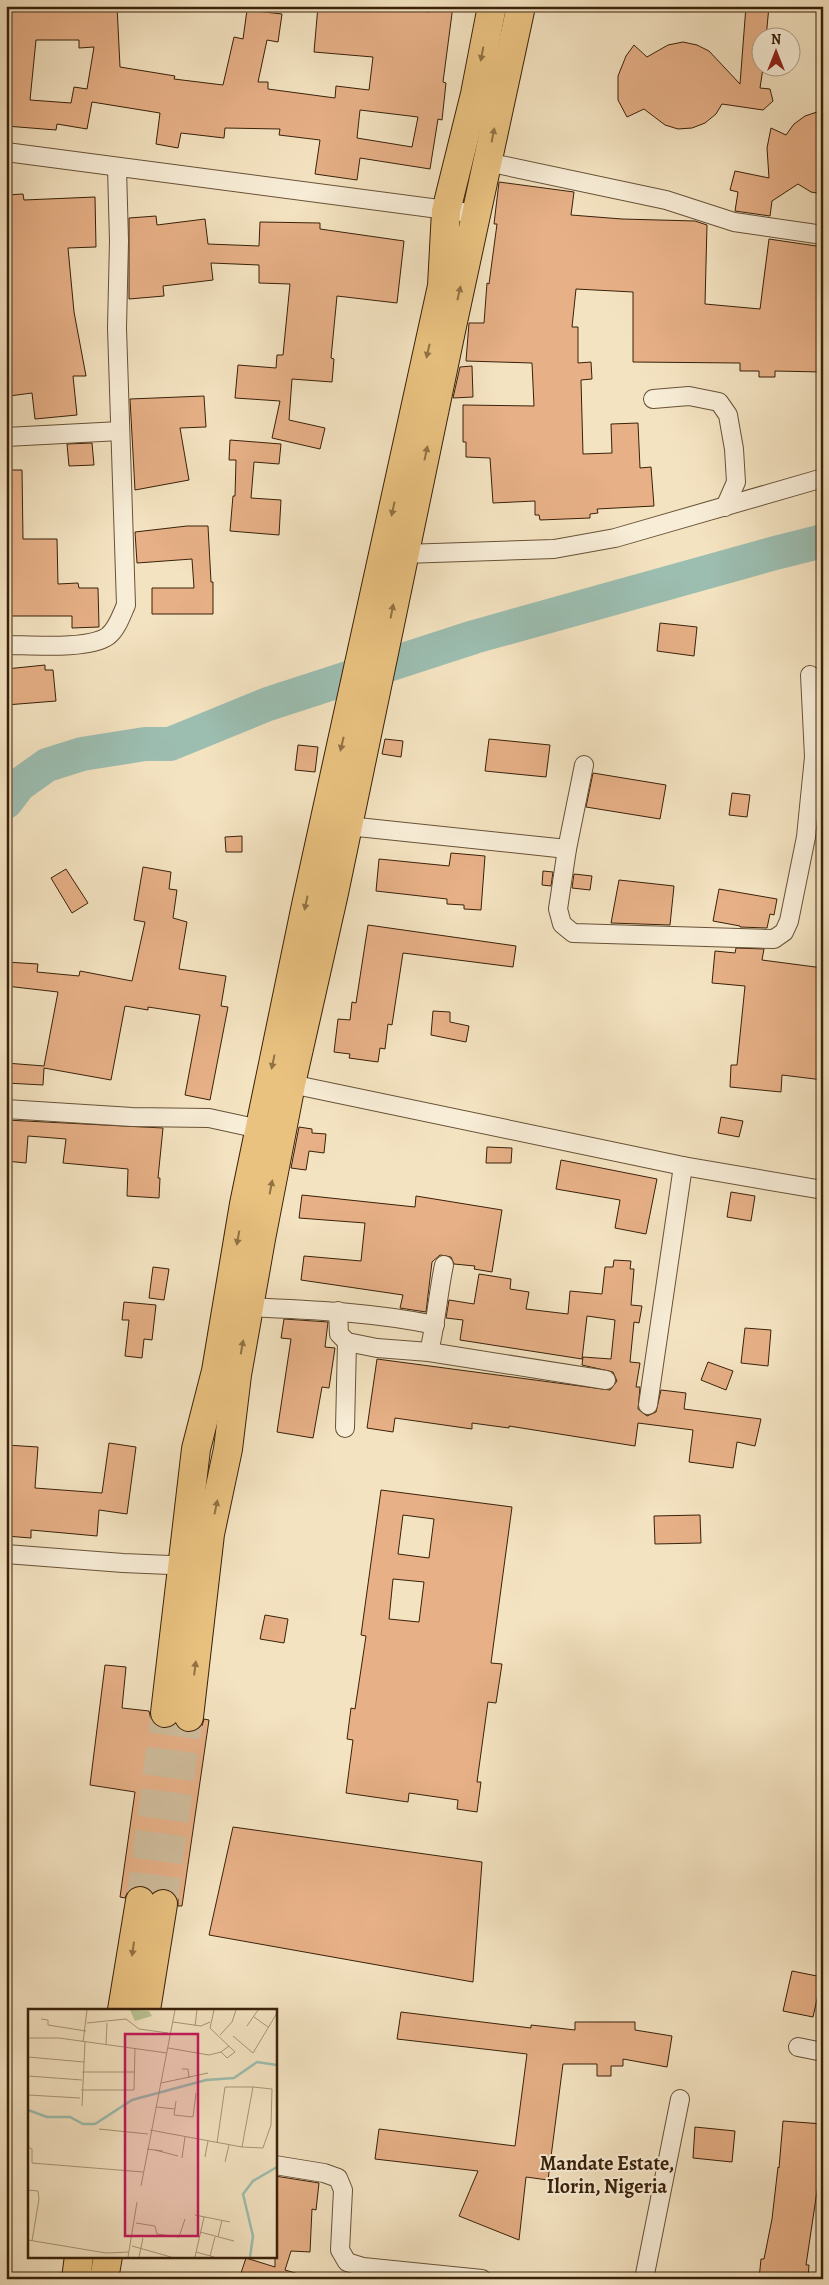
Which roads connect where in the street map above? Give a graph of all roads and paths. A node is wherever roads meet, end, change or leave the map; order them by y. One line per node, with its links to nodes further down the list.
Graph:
1 (492, 6): 6 (main road, one-way to 6)
2 (521, 6): 4 (main road, one-way to 2)
3 (6, 152): 5 (street)
4 (487, 162): 7 (main road); 8 (street)
5 (117, 168): 6 (street); 10 (street)
6 (446, 211): 7 (street); 16 (main road, one-way to 16)
7 (477, 214): 14 (main road, one-way to 7)
8 (823, 235)
9 (653, 399): 13 (street)
10 (120, 431): 11 (street); 15 (street)
11 (6, 437)
12 (823, 478): 13 (street)
13 (725, 507): 14 (street)
14 (404, 554): 16 (main road, one-way to 14)
15 (6, 645)
16 (372, 659): 18 (main road)
17 (810, 675): 21 (street)
18 (364, 694): 20 (main road); 24 (main road, one-way to 24)
19 (584, 765): 21 (street)
20 (348, 826): 21 (street); 22 (main road)
21 (567, 850)
22 (292, 1084): 25 (street); 28 (main road, one-way to 22)
23 (6, 1109): 24 (street)
24 (259, 1129): 37 (main road, one-way to 37)
25 (683, 1166): 26 (street); 34 (street)
26 (823, 1190)
27 (444, 1265): 30 (street)
28 (249, 1307): 29 (street); 37 (main road, one-way to 28)
29 (338, 1311): 30 (street); 31 (street)
30 (435, 1325): 32 (street)
31 (347, 1342): 32 (street); 35 (street)
32 (428, 1352): 33 (street)
33 (606, 1380)
34 (648, 1405)
35 (345, 1428)
36 (6, 1554): 37 (street)
37 (195, 1566): 38 (main road)
38 (177, 1715)
39 (122, 2009): 40 (main road, one-way to 39)
40 (146, 2009)
41 (798, 2047): 42 (street)
42 (823, 2052)
43 (680, 2099): 50 (street)
44 (276, 2165): 49 (street)
45 (79, 2258): 47 (main road)
46 (108, 2258): 48 (main road)
47 (76, 2279)
48 (104, 2279)
49 (482, 2279)
50 (644, 2279)

